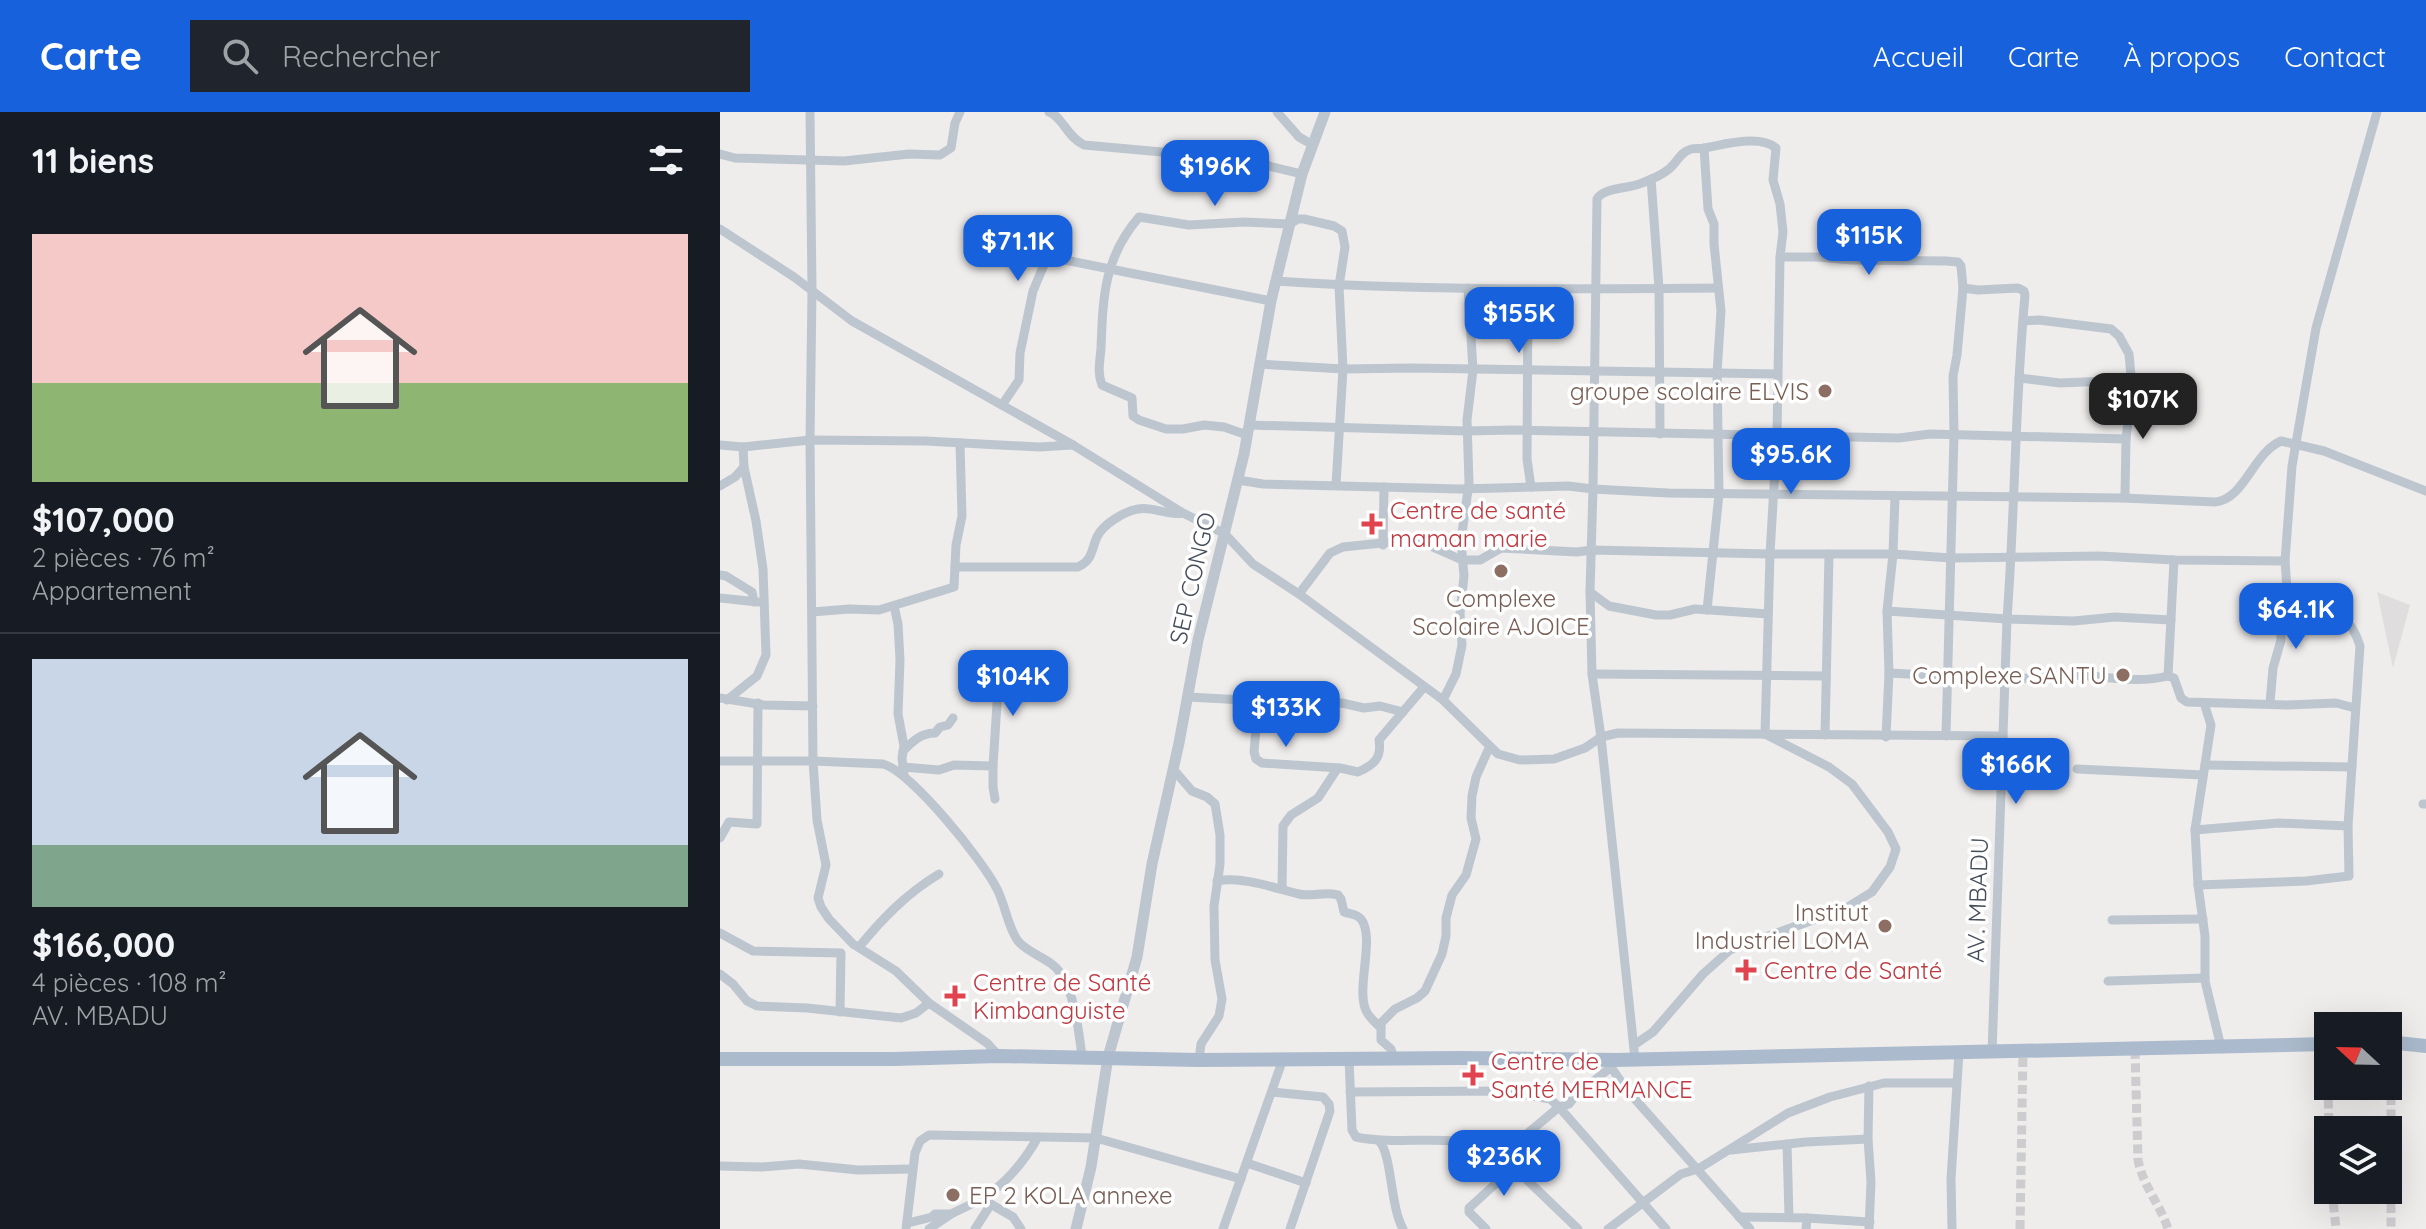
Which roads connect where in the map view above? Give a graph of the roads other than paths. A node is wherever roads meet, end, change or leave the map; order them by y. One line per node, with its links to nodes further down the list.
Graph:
1 (810, 112): 10 (street)
2 (960, 112): 10 (street)
3 (1049, 112): 11 (street)
4 (1277, 112): 7 (street)
5 (1325, 112): 7 (street, SEP CONGO)
6 (2377, 112): 52 (street)
7 (1313, 145): 11 (street, SEP CONGO)
8 (1704, 148): 12 (street); 15 (street); 22 (street)
9 (720, 154): 10 (street)
10 (809, 162): 25 (street)
11 (1302, 174): 13 (street, SEP CONGO)
12 (1651, 179): 20 (street); 21 (street)
13 (1290, 224): 16 (street); 17 (street, SEP CONGO); 18 (street)
14 (720, 229): 25 (street)
15 (1780, 257): 23 (street); 35 (street)
16 (1109, 269): 26 (street); 38 (street); 40 (street)
17 (1276, 281): 18 (street); 26 (street, SEP CONGO)
18 (1339, 286): 19 (street); 29 (street)
19 (1468, 288): 24 (street); 30 (street)
20 (1595, 288): 21 (street); 24 (street); 32 (street)
21 (1659, 288): 22 (street); 33 (street)
22 (1718, 288): 34 (street)
23 (1963, 288): 27 (street, AV. MBADU); 47 (street)
24 (1528, 289): 31 (street)
25 (812, 291): 38 (street); 50 (street)
26 (1271, 301): 28 (street, SEP CONGO)
27 (2023, 321): 36 (street, AV. MBADU); 37 (street)
28 (1259, 364): 29 (street); 40 (street, SEP CONGO)
29 (1343, 369): 30 (street); 39 (street)
30 (1473, 370): 31 (street); 41 (street)
31 (1529, 372): 32 (street); 42 (street)
32 (1593, 372): 33 (street); 43 (street)
33 (1660, 372): 34 (street); 44 (street)
34 (1717, 373): 35 (street); 45 (street)
35 (1777, 374): 46 (street)
36 (2019, 378): 37 (street); 48 (street, AV. MBADU)
37 (2131, 380): 49 (street)
38 (1002, 405): 54 (street)
39 (1341, 426): 40 (street); 41 (street); 58 (street)
40 (1248, 430): 57 (street, SEP CONGO)
41 (1466, 431): 42 (street); 62 (street)
42 (1528, 431): 43 (street); 61 (street)
43 (1594, 432): 44 (street); 63 (street)
44 (1660, 434): 45 (street)
45 (1717, 435): 46 (street); 65 (street)
46 (1777, 435): 47 (street); 66 (street)
47 (1954, 435): 48 (street); 68 (street)
48 (2017, 437): 49 (street); 69 (street, AV. MBADU)
49 (2126, 439): 70 (street)
50 (810, 440): 51 (street); 55 (street); 95 (street)
51 (960, 443): 54 (street); 84 (street)
52 (2296, 444): 64 (street); 70 (street); 83 (street)
53 (720, 445): 55 (street)
54 (1073, 445): 71 (street)
55 (743, 447): 56 (street)
56 (744, 467): 59 (street); 91 (street)
57 (1238, 480): 58 (street); 72 (street, SEP CONGO)
58 (1336, 485): 60 (street)
59 (720, 486)
60 (1384, 487): 62 (street); 73 (street)
61 (1531, 487): 62 (street); 63 (street)
62 (1469, 489): 81 (street)
63 (1593, 489): 65 (street); 74 (street)
64 (2426, 491)
65 (1719, 494): 66 (street); 75 (street)
66 (1774, 495): 67 (street); 76 (street)
67 (1895, 496): 68 (street); 78 (street)
68 (1953, 496): 69 (street); 80 (street)
69 (2014, 497): 70 (street); 79 (street, AV. MBADU)
70 (2123, 498)
71 (1183, 513): 72 (street); 84 (street)
72 (1225, 534): 88 (street); 109 (street, SEP CONGO)
73 (1383, 545): 81 (street); 88 (street)
74 (1592, 550): 75 (street); 81 (street); 87 (street)
75 (1712, 553): 76 (street); 93 (street)
76 (1770, 554): 77 (street); 96 (street)
77 (1829, 554): 78 (street); 104 (street)
78 (1893, 554): 80 (street); 94 (street)
79 (2012, 557): 80 (street); 82 (street); 98 (street, AV. MBADU)
80 (1951, 558): 97 (street)
81 (1462, 560): 111 (street)
82 (2174, 560): 83 (street); 99 (street)
83 (2285, 561): 86 (street)
84 (955, 567): 92 (street)
85 (720, 575): 90 (street)
86 (2287, 589): 113 (street); 117 (street)
87 (1590, 592): 93 (street); 102 (street)
88 (1299, 594): 108 (street)
89 (720, 598): 90 (street)
90 (754, 602): 91 (street)
91 (766, 603): 110 (street)
92 (894, 606): 95 (street); 127 (street)
93 (1707, 610): 96 (street)
94 (1887, 611): 97 (street); 101 (street)
95 (812, 612): 116 (street)
96 (1768, 614): 103 (street)
97 (1949, 615): 98 (street); 105 (street)
98 (2007, 619): 99 (street); 107 (street, AV. MBADU)
99 (2171, 620): 106 (street)
100 (1007, 672): 131 (street)
101 (1889, 673): 105 (street); 125 (street)
102 (1592, 674): 103 (street); 124 (street)
103 (1766, 674): 104 (street); 120 (street)
104 (1826, 676): 121 (street)
105 (1946, 676): 122 (street)
106 (2168, 676): 107 (street); 112 (street)
107 (2006, 679): 123 (street, AV. MBADU)
108 (1424, 687): 111 (street); 118 (street)
109 (1188, 697): 115 (street); 133 (street, SEP CONGO)
110 (724, 699): 114 (street)
111 (1443, 700): 126 (street)
112 (2204, 703): 113 (street); 136 (street)
113 (2270, 703): 117 (street)
114 (758, 704): 116 (street); 129 (street)
115 (1258, 705): 118 (street); 134 (street)
116 (813, 706): 130 (street)
117 (2355, 708): 132 (street)
118 (1403, 712): 134 (street)
119 (953, 718): 127 (street)
120 (1765, 734): 121 (street); 124 (street); 160 (street)
121 (1825, 735): 125 (street)
122 (1946, 736): 123 (street); 125 (street)
123 (2003, 736): 162 (street, AV. MBADU)
124 (1601, 737): 126 (street); 160 (street)
125 (1886, 737)
126 (1489, 748): 155 (street)
127 (903, 751): 137 (street)
128 (720, 761): 129 (street)
129 (758, 761): 130 (street); 141 (street)
130 (813, 761): 137 (street); 149 (street)
131 (993, 766): 137 (street); 138 (street)
132 (2352, 767): 136 (street); 139 (street)
133 (1173, 769): 143 (street); 165 (street, SEP CONGO)
134 (1337, 769): 145 (street)
135 (2077, 769): 136 (street)
136 (2204, 770): 140 (street)
137 (904, 771): 164 (street)
138 (995, 799)
139 (2348, 826): 140 (street); 144 (street)
140 (2195, 830): 144 (street)
141 (720, 838)
142 (939, 874): 149 (street)
143 (1217, 881): 145 (street); 170 (street)
144 (2198, 885): 146 (street)
145 (1282, 889): 155 (street)
146 (2203, 919): 147 (street); 151 (street)
147 (2112, 920)
148 (720, 933): 154 (street)
149 (859, 947): 153 (street)
150 (720, 974): 154 (street)
151 (2205, 978): 152 (street); 159 (street)
152 (2108, 981)
153 (929, 1003): 154 (street); 163 (street)
154 (840, 1012)
155 (1381, 1028): 169 (street)
156 (2402, 1043): 158 (main road)
157 (2314, 1044): 159 (main road)
158 (2426, 1046)
159 (2221, 1047): 162 (main road)
160 (1634, 1052): 161 (main road); 171 (main road)
161 (1959, 1052): 162 (main road); 172 (street)
162 (1992, 1053)
163 (999, 1056): 164 (main road); 166 (main road)
164 (1082, 1056): 165 (main road)
165 (1108, 1057): 170 (main road); 178 (street, SEP CONGO)
166 (720, 1059)
167 (1283, 1059): 168 (main road); 170 (main road); 174 (street)
168 (1349, 1059): 169 (main road); 175 (street)
169 (1394, 1059): 171 (main road)
170 (1199, 1060)
171 (1613, 1063): 176 (street); 188 (street)
172 (1956, 1083): 173 (street); 211 (street)
173 (1869, 1086): 179 (street); 182 (street)
174 (1272, 1092): 184 (street); 190 (street)
175 (1350, 1092): 176 (street); 180 (street)
176 (1559, 1107): 183 (street); 192 (street)
177 (1038, 1137): 178 (street); 187 (street); 191 (street)
178 (1096, 1138): 189 (street); 202 (street, SEP CONGO)
179 (1868, 1139): 181 (street); 197 (street)
180 (1380, 1142): 183 (street); 205 (street)
181 (1787, 1144): 182 (street); 195 (street)
182 (1728, 1150): 188 (street)
183 (1503, 1154): 186 (street)
184 (1247, 1163): 189 (street); 190 (street)
185 (720, 1166): 187 (street)
186 (1514, 1167): 206 (street); 207 (street)
187 (912, 1169): 198 (street)
188 (1698, 1169): 192 (street); 194 (street)
189 (1241, 1179): 203 (street)
190 (1306, 1183): 204 (street)
191 (986, 1201): 193 (street); 200 (street); 201 (street)
192 (1643, 1201): 208 (street); 209 (street)
193 (951, 1214): 198 (street); 199 (street)
194 (1739, 1217): 195 (street); 210 (street)
195 (1789, 1217): 196 (street)
196 (1806, 1224): 197 (street)
197 (1870, 1225)
198 (907, 1226)
199 (929, 1229)
200 (975, 1229)
201 (1021, 1229)
202 (1076, 1229)
203 (1223, 1229)
204 (1290, 1229)
205 (1403, 1229)
206 (1486, 1229)
207 (1578, 1229)
208 (1608, 1229)
209 (1666, 1229)
210 (1750, 1229)
211 (1952, 1229)

